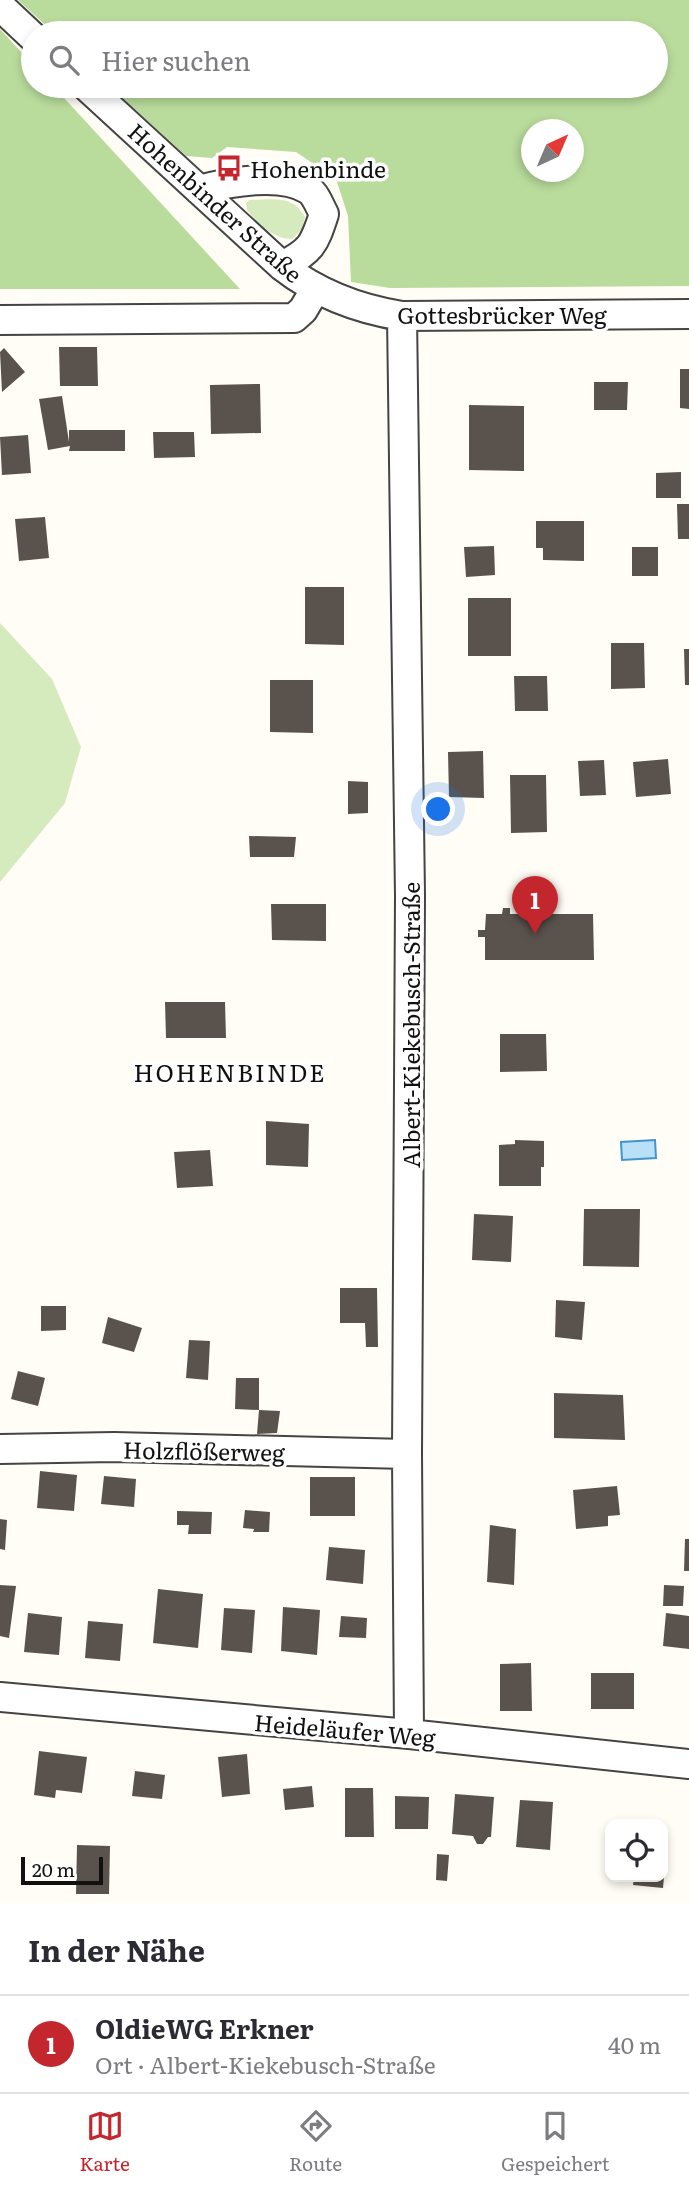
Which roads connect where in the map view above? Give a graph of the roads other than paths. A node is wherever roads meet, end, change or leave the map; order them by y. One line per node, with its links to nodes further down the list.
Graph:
1 (0, 6): 2 (street)
2 (21, 26)
3 (99, 98): 4 (street, Hohenbinder Straße)
4 (199, 190): 5 (street, Hohenbinder Straße); 5 (street)
5 (282, 266): 6 (street, Hohenbinder Straße)
6 (316, 288): 8 (street, Gottesbrücker Weg); 9 (street)
7 (689, 314): 8 (street, Gottesbrücker Weg)
8 (402, 316): 11 (street, Albert-Kiekebusch-Straße)
9 (0, 320)
10 (0, 1448): 11 (street, Holzflößerweg)
11 (407, 1454): 13 (street, Albert-Kiekebusch-Straße)
12 (0, 1697): 13 (street, Heideläufer Weg)
13 (409, 1734): 14 (street, Heideläufer Weg)
14 (689, 1764)

